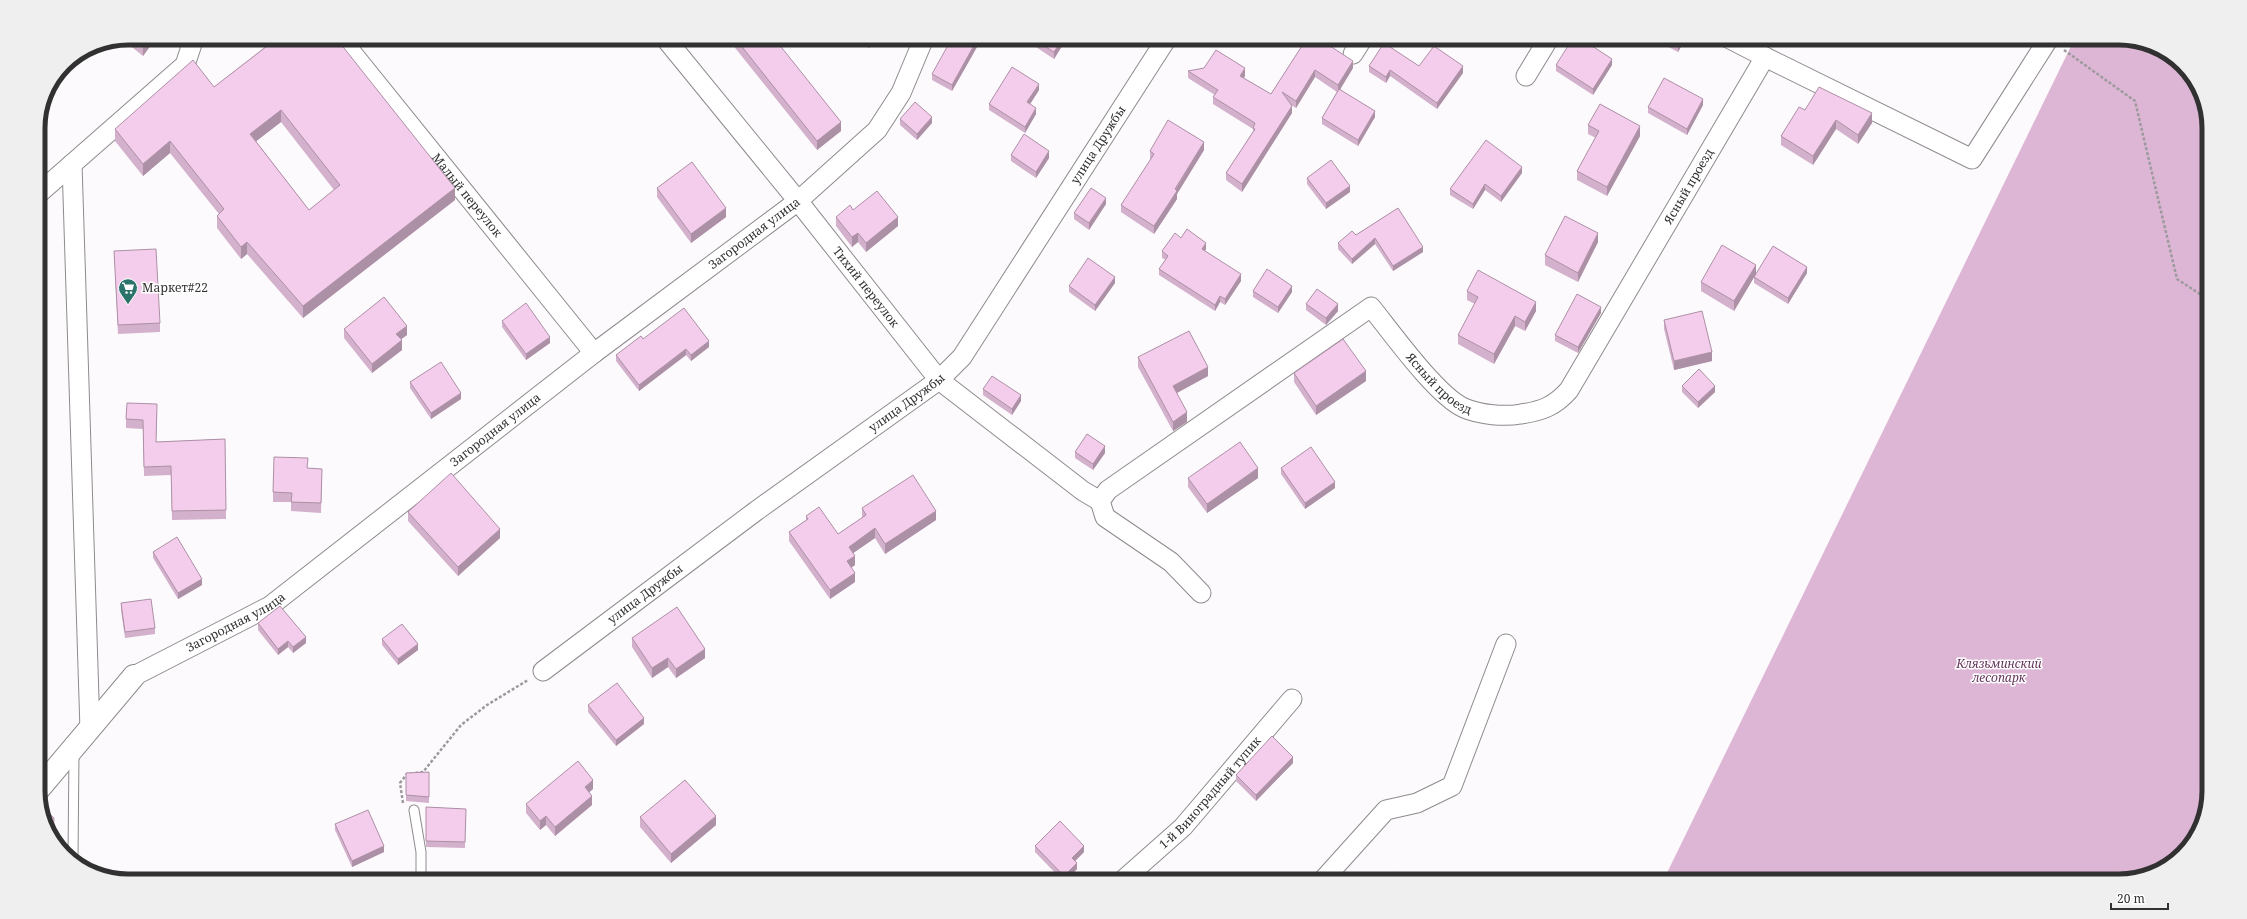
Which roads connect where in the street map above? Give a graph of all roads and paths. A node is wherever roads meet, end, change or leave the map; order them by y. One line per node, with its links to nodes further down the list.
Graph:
1 (192, 45): 14 (street)
2 (346, 45): 18 (street, Малый переулок)
3 (671, 45): 16 (street, Тихий переулок)
4 (921, 45): 16 (street, Загородная улица)
5 (1163, 45): 19 (street, улица Дружбы)
6 (1359, 45): 11 (street)
7 (1545, 45): 13 (street)
8 (1742, 45): 12 (street)
9 (2045, 45): 12 (street)
10 (2057, 45): 17 (path)
11 (1353, 54)
12 (1765, 57): 20 (street, Ясный проезд)
13 (1526, 76)
14 (72, 164): 15 (street); 26 (street)
15 (45, 188)
16 (798, 200): 18 (street, Загородная улица); 19 (street, Тихий переулок)
17 (2202, 296)
18 (594, 353): 24 (street, Загородная улица)
19 (938, 380): 20 (street, Тихий переулок); 23 (street, улица Дружбы)
20 (1100, 501): 21 (street)
21 (1201, 593)
22 (1506, 644): 33 (street)
23 (543, 671): 29 (path)
24 (134, 676): 26 (street, Загородная улица)
25 (1292, 699): 32 (street, 1-й Виноградный тупик)
26 (90, 730): 27 (street, Загородная улица)
27 (74, 748): 28 (street, Загородная улица); 30 (lane)
28 (45, 782)
29 (414, 810): 31 (lane)
30 (73, 854)
31 (421, 874)
32 (1130, 874)
33 (1328, 874)

